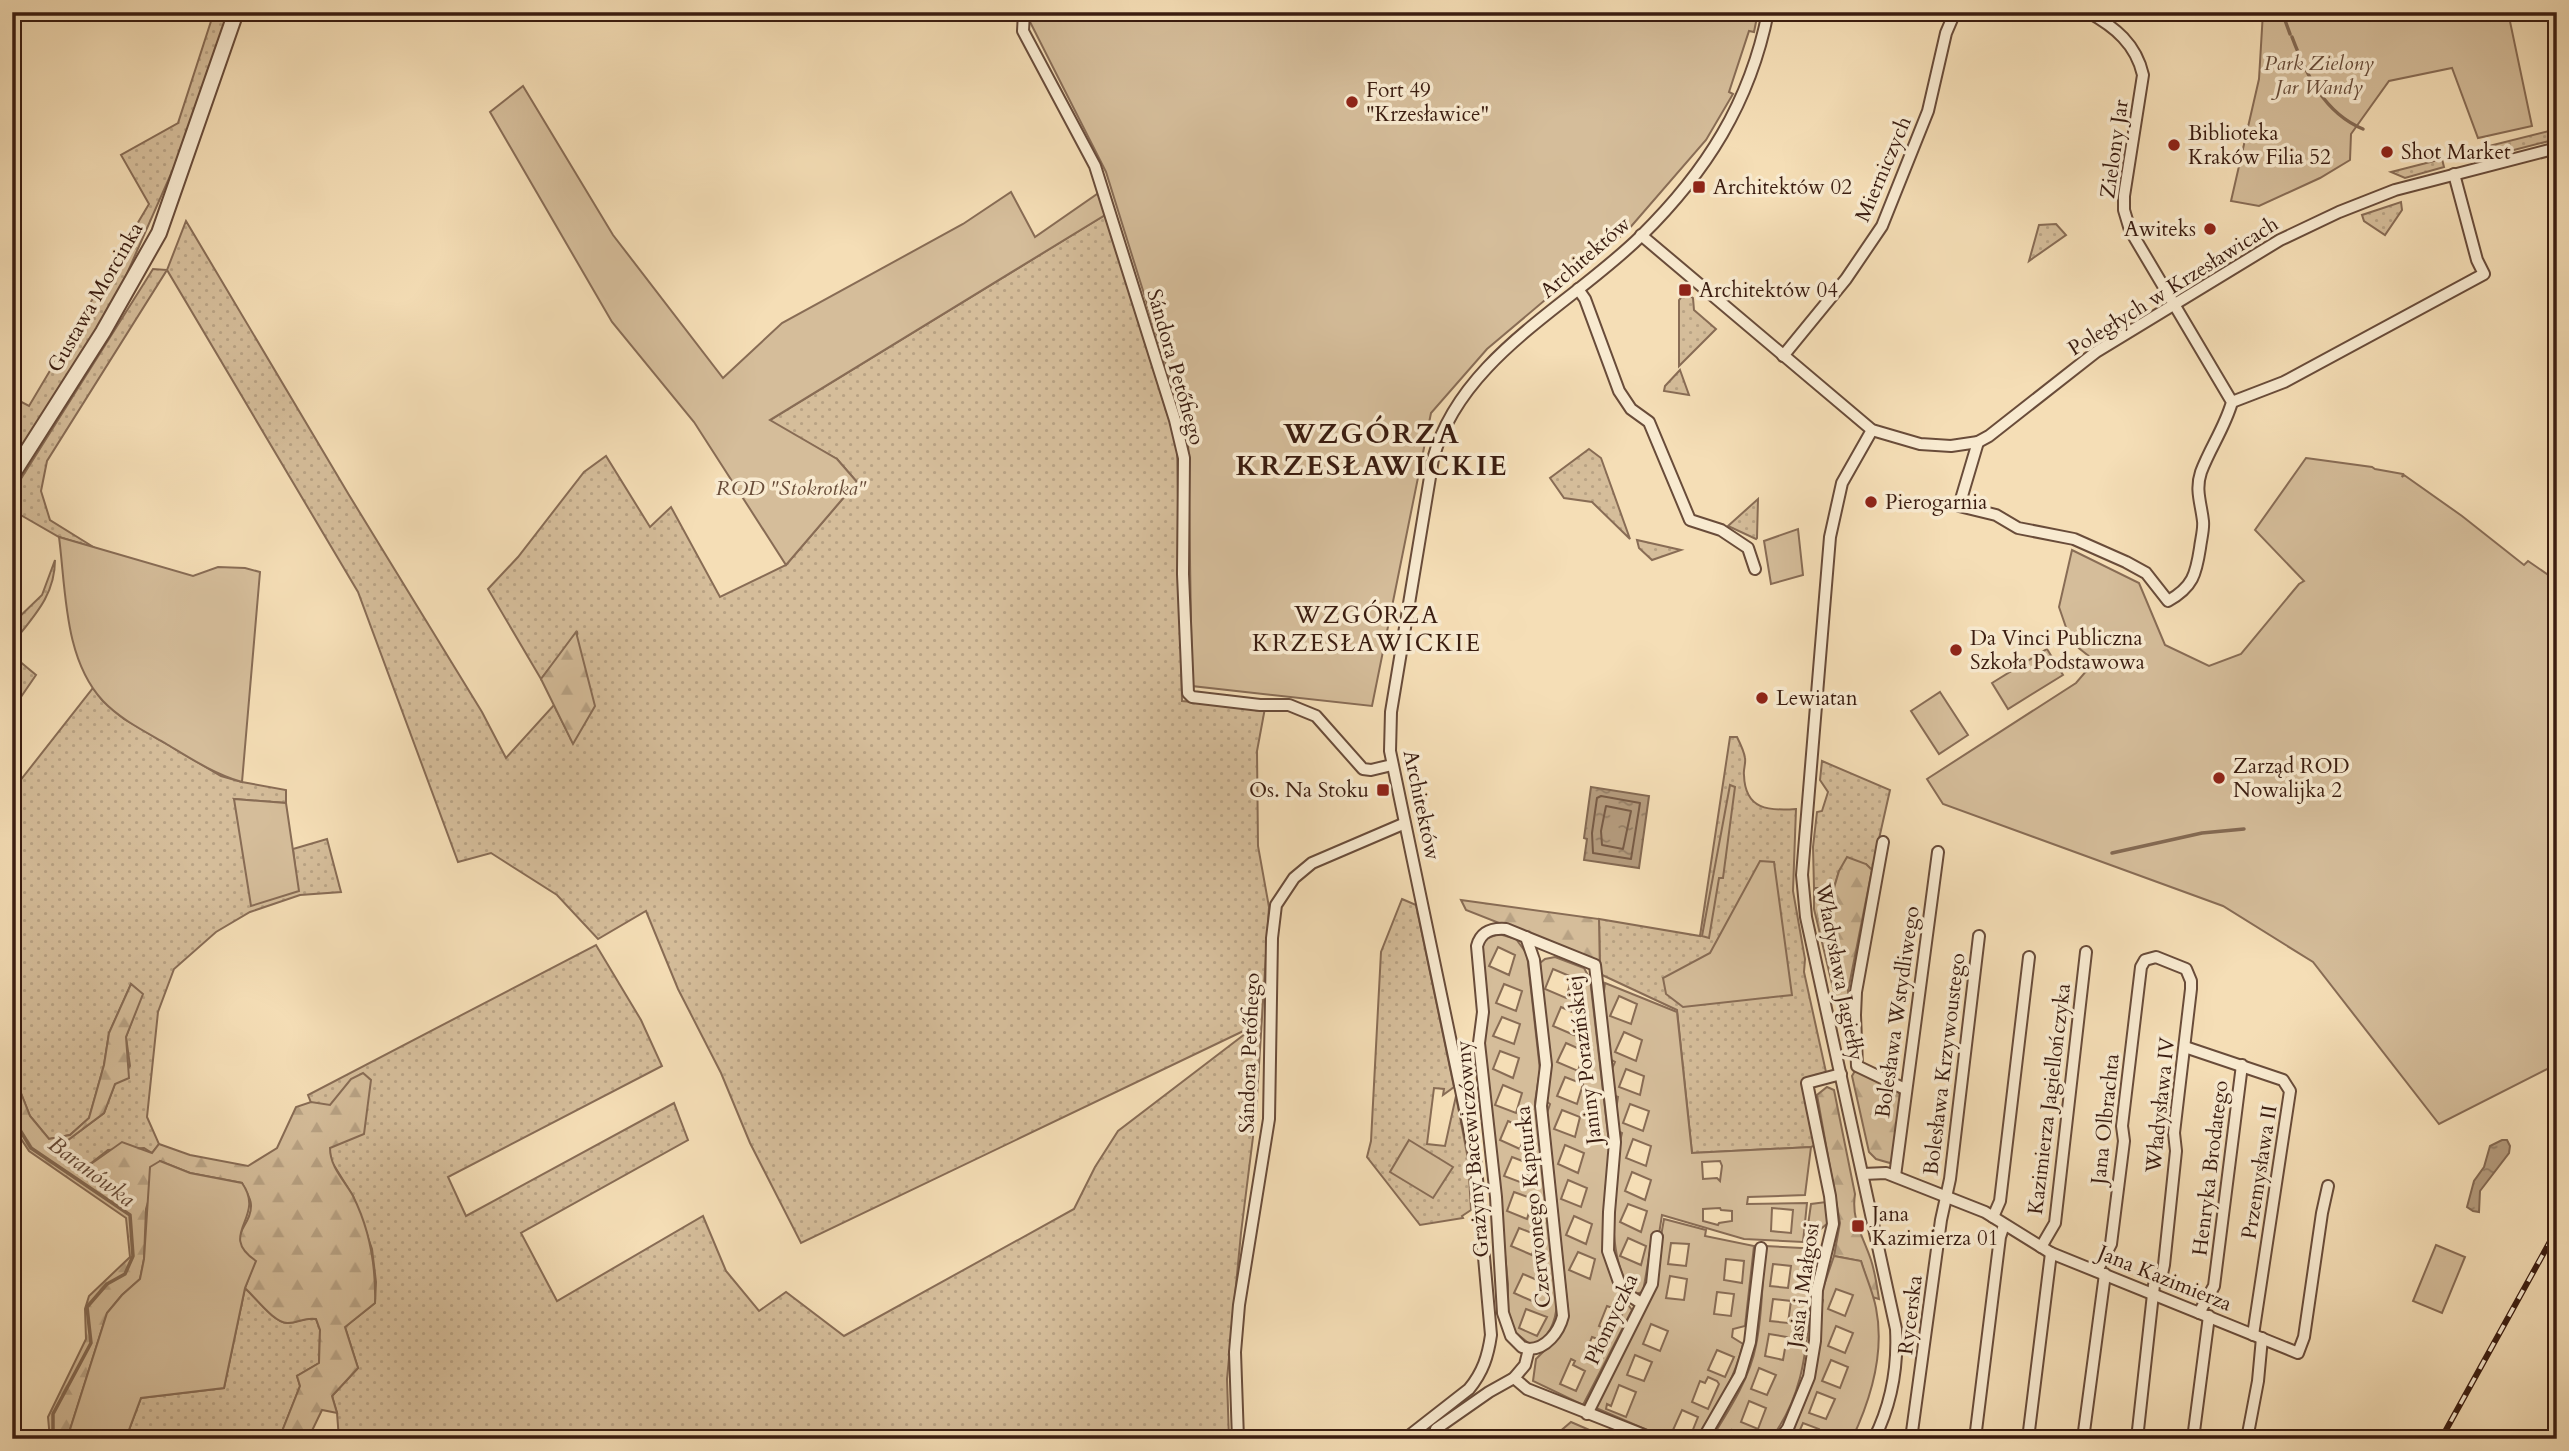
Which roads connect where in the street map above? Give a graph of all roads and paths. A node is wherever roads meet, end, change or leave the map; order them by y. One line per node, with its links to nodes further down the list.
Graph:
1 (236, 12): 15 (street, Gustawa Morcinka)
2 (1024, 12): 17 (street, Sándora Petőfiego)
3 (1768, 12): 8 (street, Architektów)
4 (1955, 12): 11 (street, Mierniczych)
5 (2088, 12): 10 (street, Zielony Jar)
6 (2557, 148): 7 (street, Poległych w Krzesławicach)
7 (2454, 174): 10 (street, Poległych w Krzesławicach); 12 (street)
8 (1641, 235): 9 (street, Architektów); 11 (street, Poległych w Krzesławicach)
9 (1578, 289): 16 (street); 17 (street, Architektów)
10 (2173, 303): 12 (street, Zielony Jar); 14 (street, Poległych w Krzesławicach)
11 (1783, 356): 13 (street, Poległych w Krzesławicach)
12 (2232, 402): 14 (street)
13 (1872, 429): 14 (street, Poległych w Krzesławicach); 31 (street, Władysława Jagiełły)
14 (1978, 442)
15 (12, 475)
16 (1755, 569)
17 (1392, 765): 18 (street, Architektów)
18 (1404, 824): 51 (street, Sándora Petőfiego); 52 (street, Architektów)
19 (1883, 842): 32 (street)
20 (1938, 852): 32 (street, Bolesława Wstydliwego)
21 (1979, 936): 36 (street, Bolesława Krzywoustego)
22 (1480, 937): 23 (street, Janiny Porazińskiej); 47 (street, Grażyny Bacewiczówny)
23 (1526, 937): 24 (street, Janiny Porazińskiej); 27 (street, Czerwonego Kapturka)
24 (1553, 948): 27 (street); 44 (street, Janiny Porazińskiej)
25 (2086, 952): 41 (street, Kazimierza Jagiellończyka)
26 (2029, 957): 37 (street)
27 (1534, 960): 47 (street, Czerwonego Kapturka)
28 (2141, 967): 29 (street, Władysława IV); 42 (street, Jana Olbrachta)
29 (2185, 1047): 30 (street, Przemysława II); 43 (street, Władysława IV)
30 (2242, 1065): 45 (street, Henryka Brodatego); 46 (street, Przemysława II)
31 (1841, 1074): 33 (street, Władysława Jagiełły); 55 (street, Jasia i Małgosi)
32 (1905, 1089): 34 (street, Bolesława Wstydliwego)
33 (1863, 1174): 34 (street, Jana Kazimierza); 56 (street, Władysława Jagiełły)
34 (1895, 1177): 36 (street, Jana Kazimierza)
35 (2328, 1186): 46 (street, Jana Kazimierza)
36 (1947, 1197): 37 (street, Jana Kazimierza); 57 (street, Rycerska)
37 (1993, 1217): 38 (street, Jana Kazimierza)
38 (2004, 1225): 41 (street, Jana Kazimierza); 58 (street)
39 (1657, 1237): 44 (street, Płomyczka)
40 (1761, 1248): 54 (street)
41 (2046, 1250): 42 (street, Jana Kazimierza); 59 (street, Kazimierza Jagiellończyka)
42 (2101, 1273): 43 (street, Jana Kazimierza); 60 (street, Jana Olbrachta)
43 (2154, 1294): 45 (street, Jana Kazimierza); 61 (street, Władysława IV)
44 (1641, 1303): 49 (street, Płomyczka)
45 (2204, 1314): 46 (street, Jana Kazimierza); 62 (street, Henryka Brodatego)
46 (2257, 1336): 63 (street, Przemysława II)
47 (1529, 1349): 48 (street)
48 (1514, 1378): 49 (street); 50 (street)
49 (1587, 1414): 53 (street)
50 (1436, 1429)
51 (1238, 1439)
52 (1405, 1439)
53 (1654, 1439)
54 (1703, 1439)
55 (1780, 1439)
56 (1874, 1439)
57 (1912, 1439)
58 (1975, 1439)
59 (2028, 1439)
60 (2083, 1439)
61 (2137, 1439)
62 (2193, 1439)
63 (2247, 1439)

